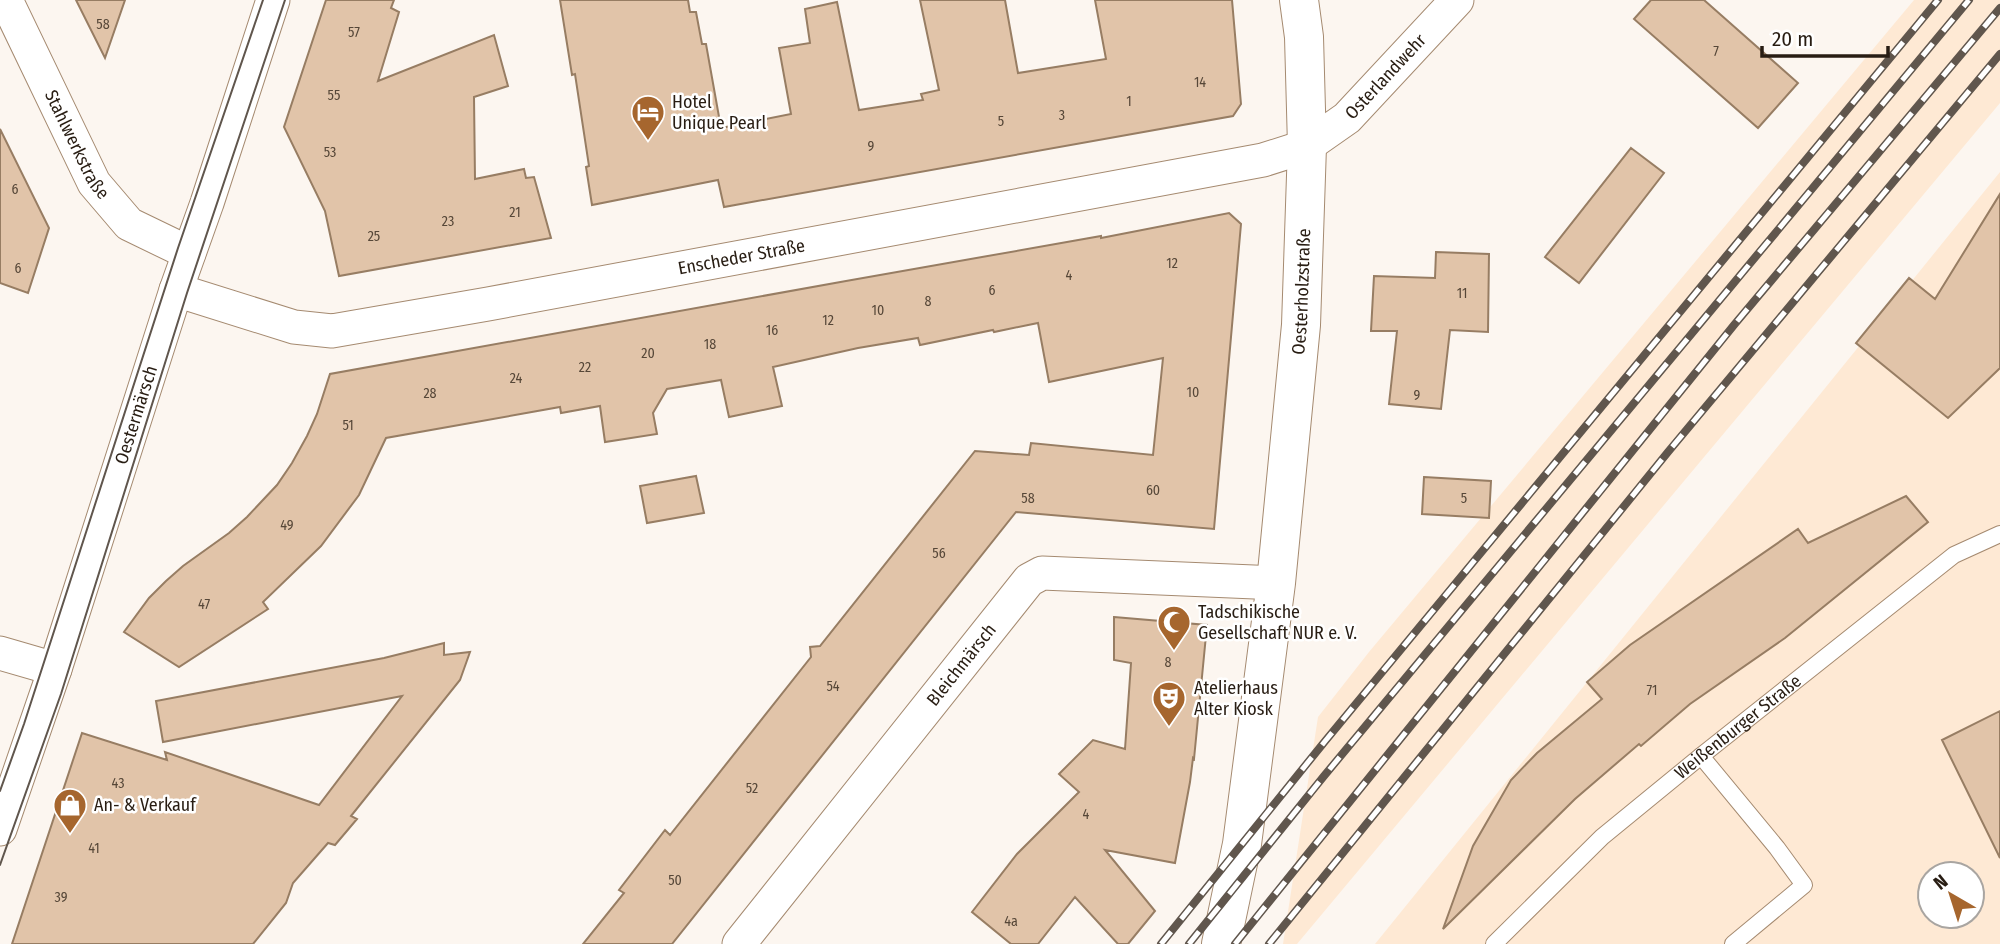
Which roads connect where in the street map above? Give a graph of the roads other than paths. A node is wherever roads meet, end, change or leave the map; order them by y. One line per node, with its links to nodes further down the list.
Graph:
1 (6, 0): 6 (street, Stahlwerkstraße)
2 (273, 0): 6 (street, Oestermärsch)
3 (1299, 0): 5 (street, Oesterholzstraße)
4 (1457, 0): 5 (street, Osterlandwehr)
5 (1307, 146): 7 (street, Enscheder Straße); 9 (street, Oesterholzstraße)
6 (189, 253): 7 (street, Oestermärsch)
7 (176, 290): 11 (street, Oestermärsch)
8 (2000, 534): 12 (lane, Weißenburger Straße)
9 (1276, 583): 15 (street, Bleichmärsch); 16 (street)
10 (0, 653): 11 (street)
11 (55, 669): 13 (street, Oestermärsch)
12 (1701, 756): 14 (lane); 17 (lane, Weißenburger Straße)
13 (0, 829)
14 (1738, 942)
15 (739, 944)
16 (1221, 944)
17 (1494, 944)

